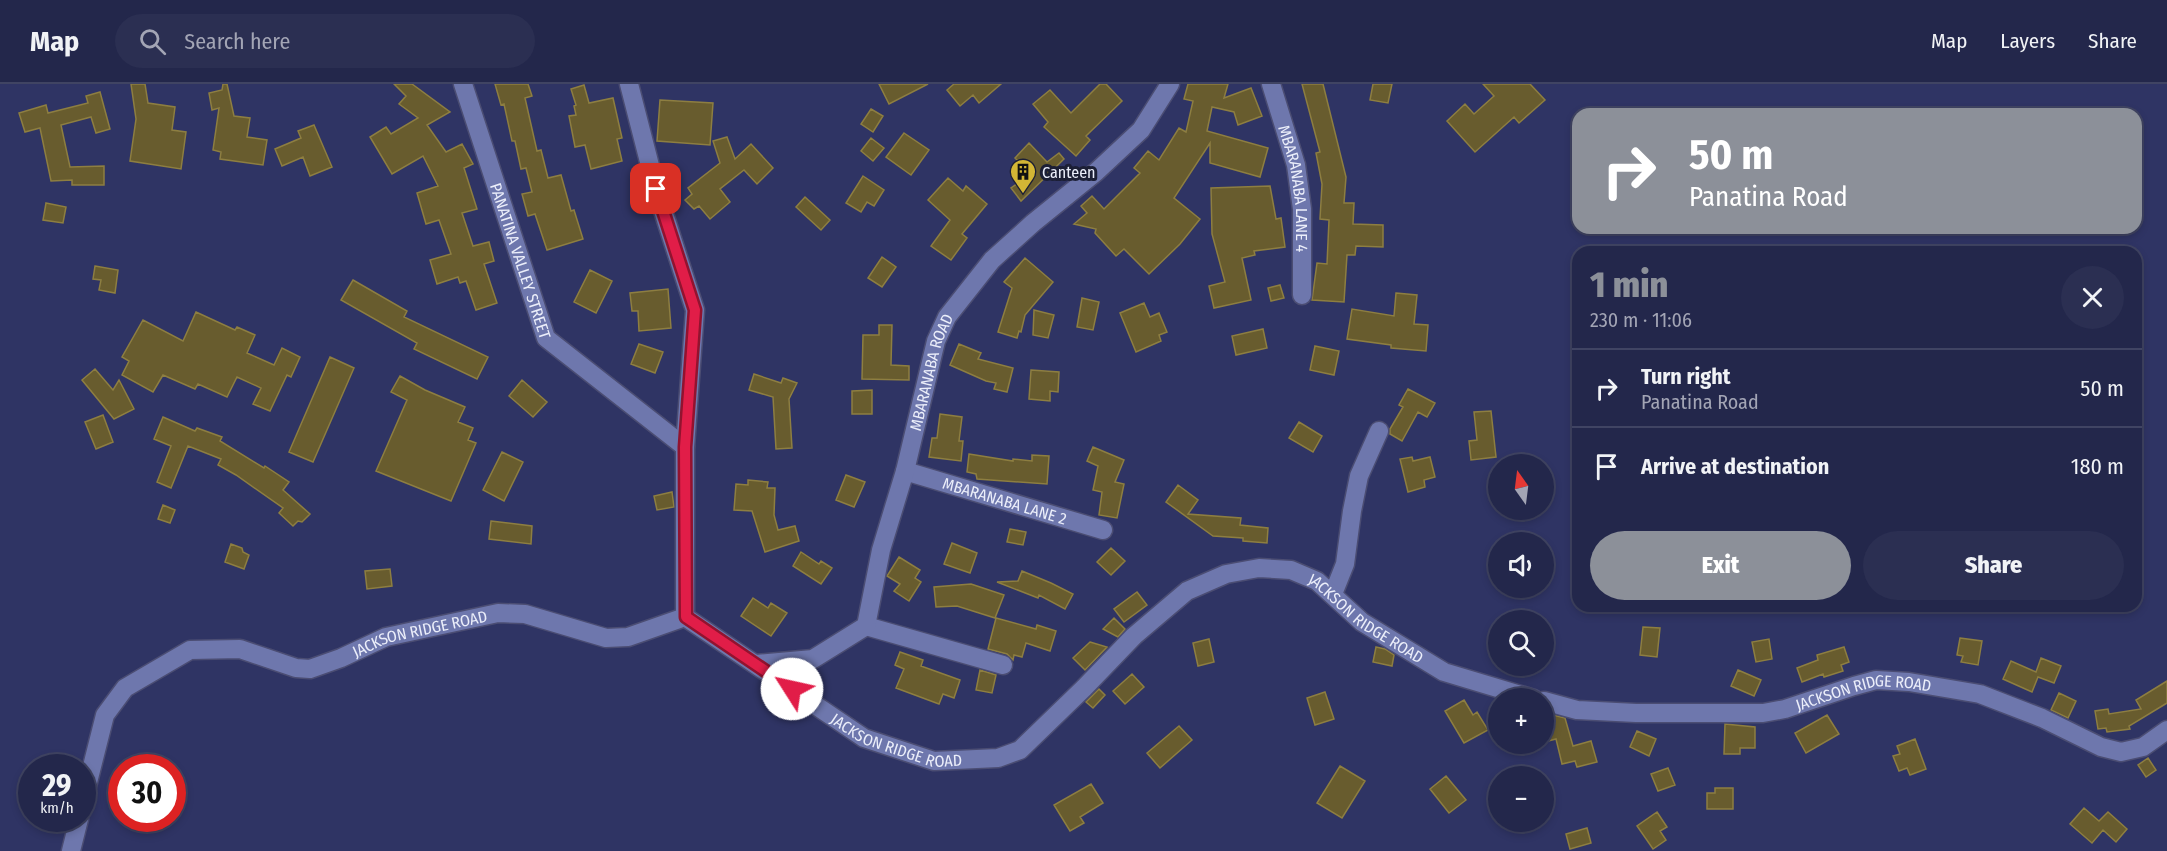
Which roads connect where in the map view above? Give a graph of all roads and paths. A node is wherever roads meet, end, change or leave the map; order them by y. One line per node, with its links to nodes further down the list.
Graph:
1 (463, 84): 7 (street, PANATINA VALLEY STREET)
2 (629, 84): 7 (street)
3 (1170, 84): 8 (street, MBARANABA ROAD)
4 (1271, 84): 5 (street, MBARANABA LANE 4)
5 (1302, 295)
6 (1379, 431): 10 (street)
7 (685, 447): 11 (street)
8 (905, 471): 9 (street, MBARANABA LANE 2); 12 (street, MBARANABA ROAD)
9 (1103, 530)
10 (1333, 594): 13 (street, JACKSON RIDGE ROAD); 15 (street, JACKSON RIDGE ROAD)
11 (686, 617): 13 (street, JACKSON RIDGE ROAD); 18 (street, JACKSON RIDGE ROAD)
12 (866, 626): 13 (street); 14 (street)
13 (756, 664)
14 (1003, 664)
15 (1491, 688)
16 (1554, 704): 17 (street, JACKSON RIDGE ROAD)
17 (2167, 730)
18 (95, 754)
19 (76, 832): 20 (street)
20 (71, 851)

